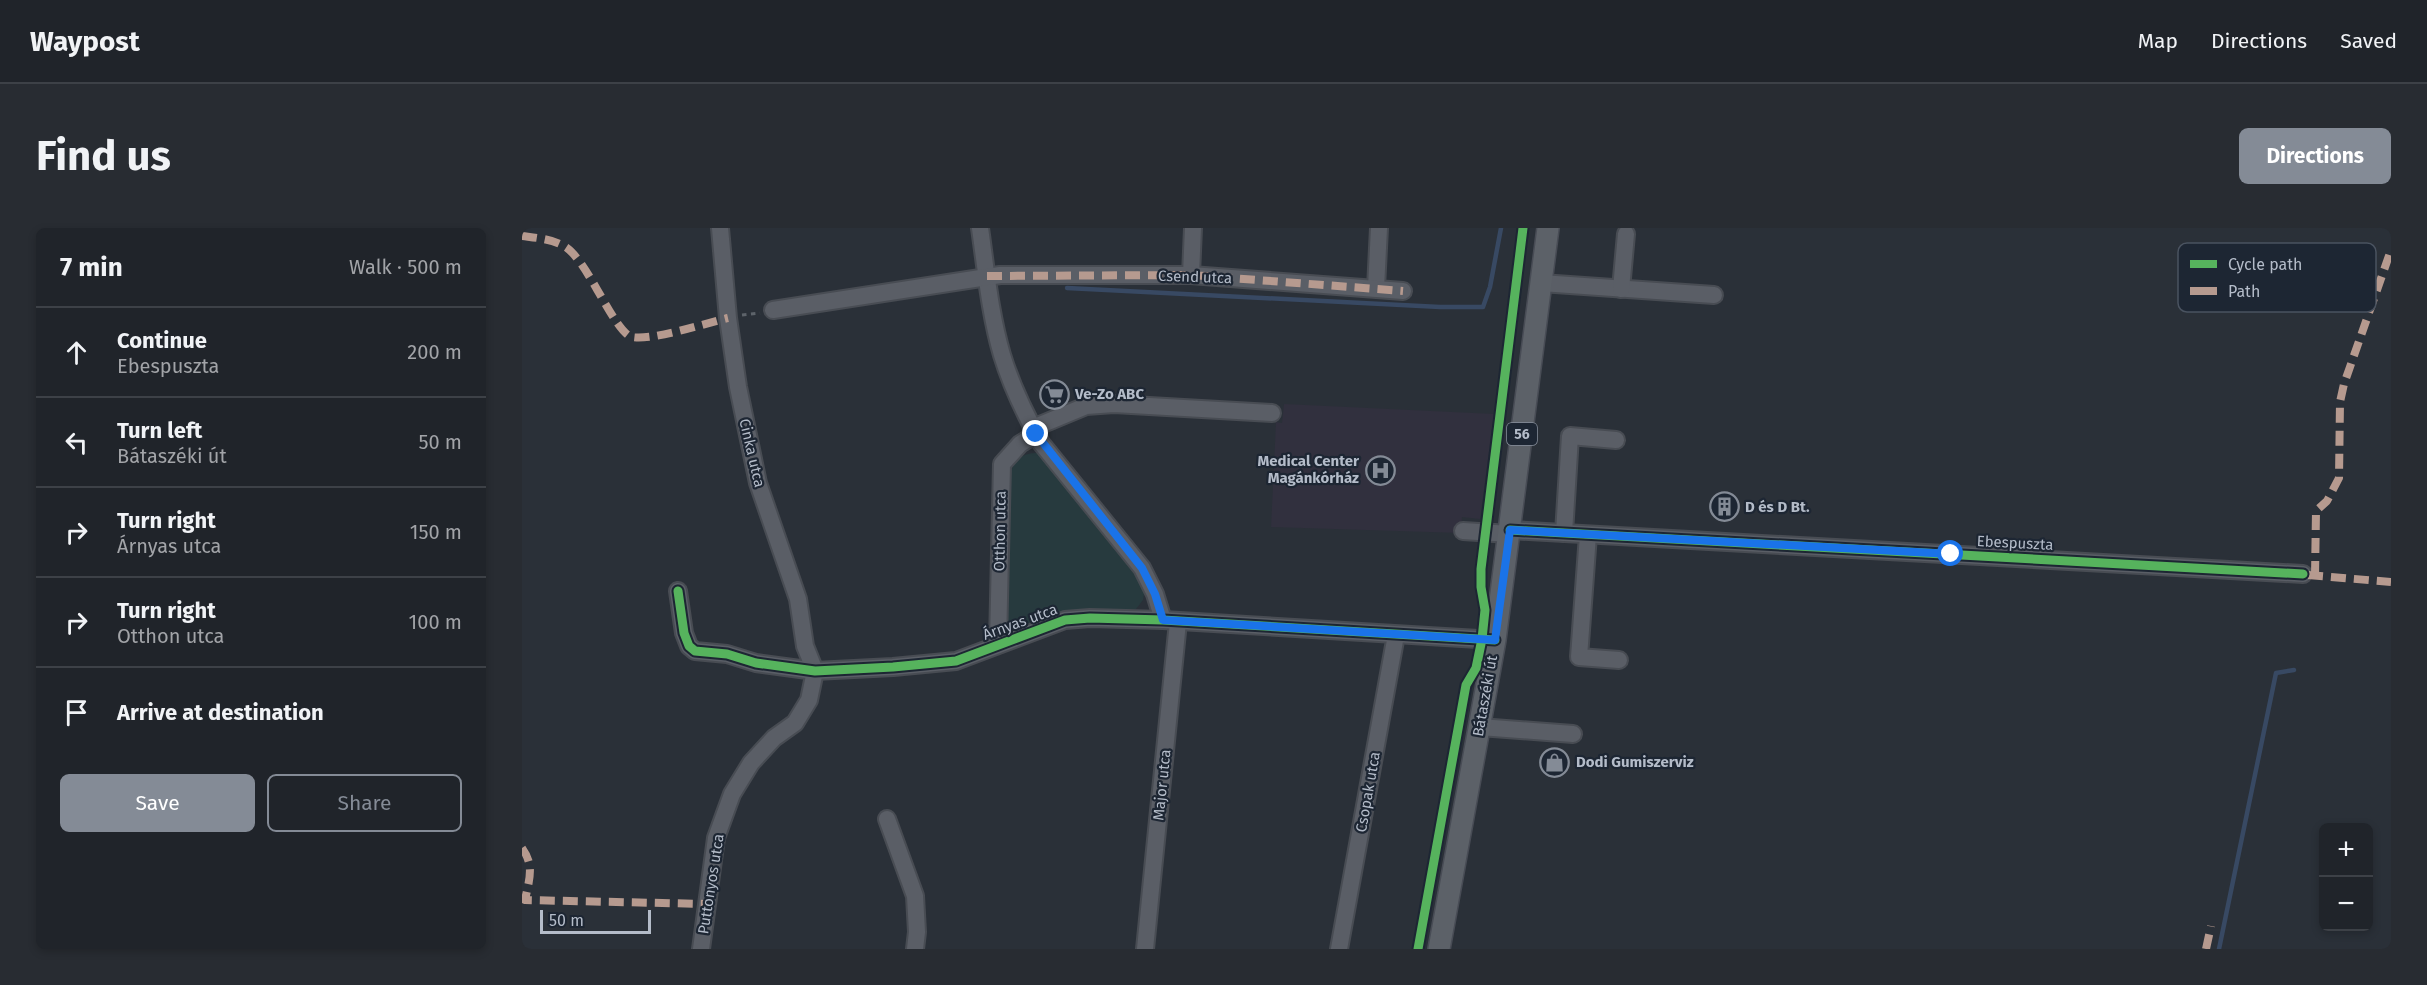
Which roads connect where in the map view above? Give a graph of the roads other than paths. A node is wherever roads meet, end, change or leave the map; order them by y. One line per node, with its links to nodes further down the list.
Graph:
1 (720, 228): 29 (street, Cinka utca)
2 (980, 228): 8 (street)
3 (1193, 228): 7 (street)
4 (1379, 228): 10 (street)
5 (1548, 228): 9 (main road, Bátaszéki út / 56)
6 (1626, 234): 11 (street)
7 (1191, 275): 8 (street, Csend utca); 10 (street, Csend utca)
8 (987, 276): 14 (street, Csend utca); 16 (street)
9 (1541, 283): 11 (street); 19 (main road, Bátaszéki út / 56)
10 (1376, 288): 12 (street, Csend utca)
11 (1621, 289): 13 (street)
12 (1403, 291)
13 (1714, 295)
14 (773, 310)
15 (1272, 413): 16 (street)
16 (1035, 431): 24 (street); 27 (street, Otthon utca)
17 (1616, 440): 20 (street)
18 (1463, 531): 19 (street, Ebespuszta)
19 (1510, 532): 20 (street, Ebespuszta); 26 (main road, Bátaszéki út / 56)
20 (1564, 533): 21 (street, Ebespuszta)
21 (1588, 535): 22 (street, Ebespuszta); 28 (street)
22 (2302, 574)
23 (678, 591): 29 (street, Árnyas utca)
24 (1170, 621): 25 (street, Árnyas utca); 27 (street, Árnyas utca); 35 (street, Major utca)
25 (1396, 635): 26 (street, Árnyas utca); 36 (street, Csopak utca)
26 (1495, 640): 30 (main road, Bátaszéki út / 56)
27 (998, 644): 29 (street, Árnyas utca)
28 (1619, 660)
29 (815, 671): 33 (street, Puttonyos utca)
30 (1480, 727): 31 (street); 37 (main road, Bátaszéki út / 56)
31 (1573, 734)
32 (887, 819): 34 (street)
33 (701, 949)
34 (915, 949)
35 (1145, 949)
36 (1339, 949)
37 (1439, 949)

